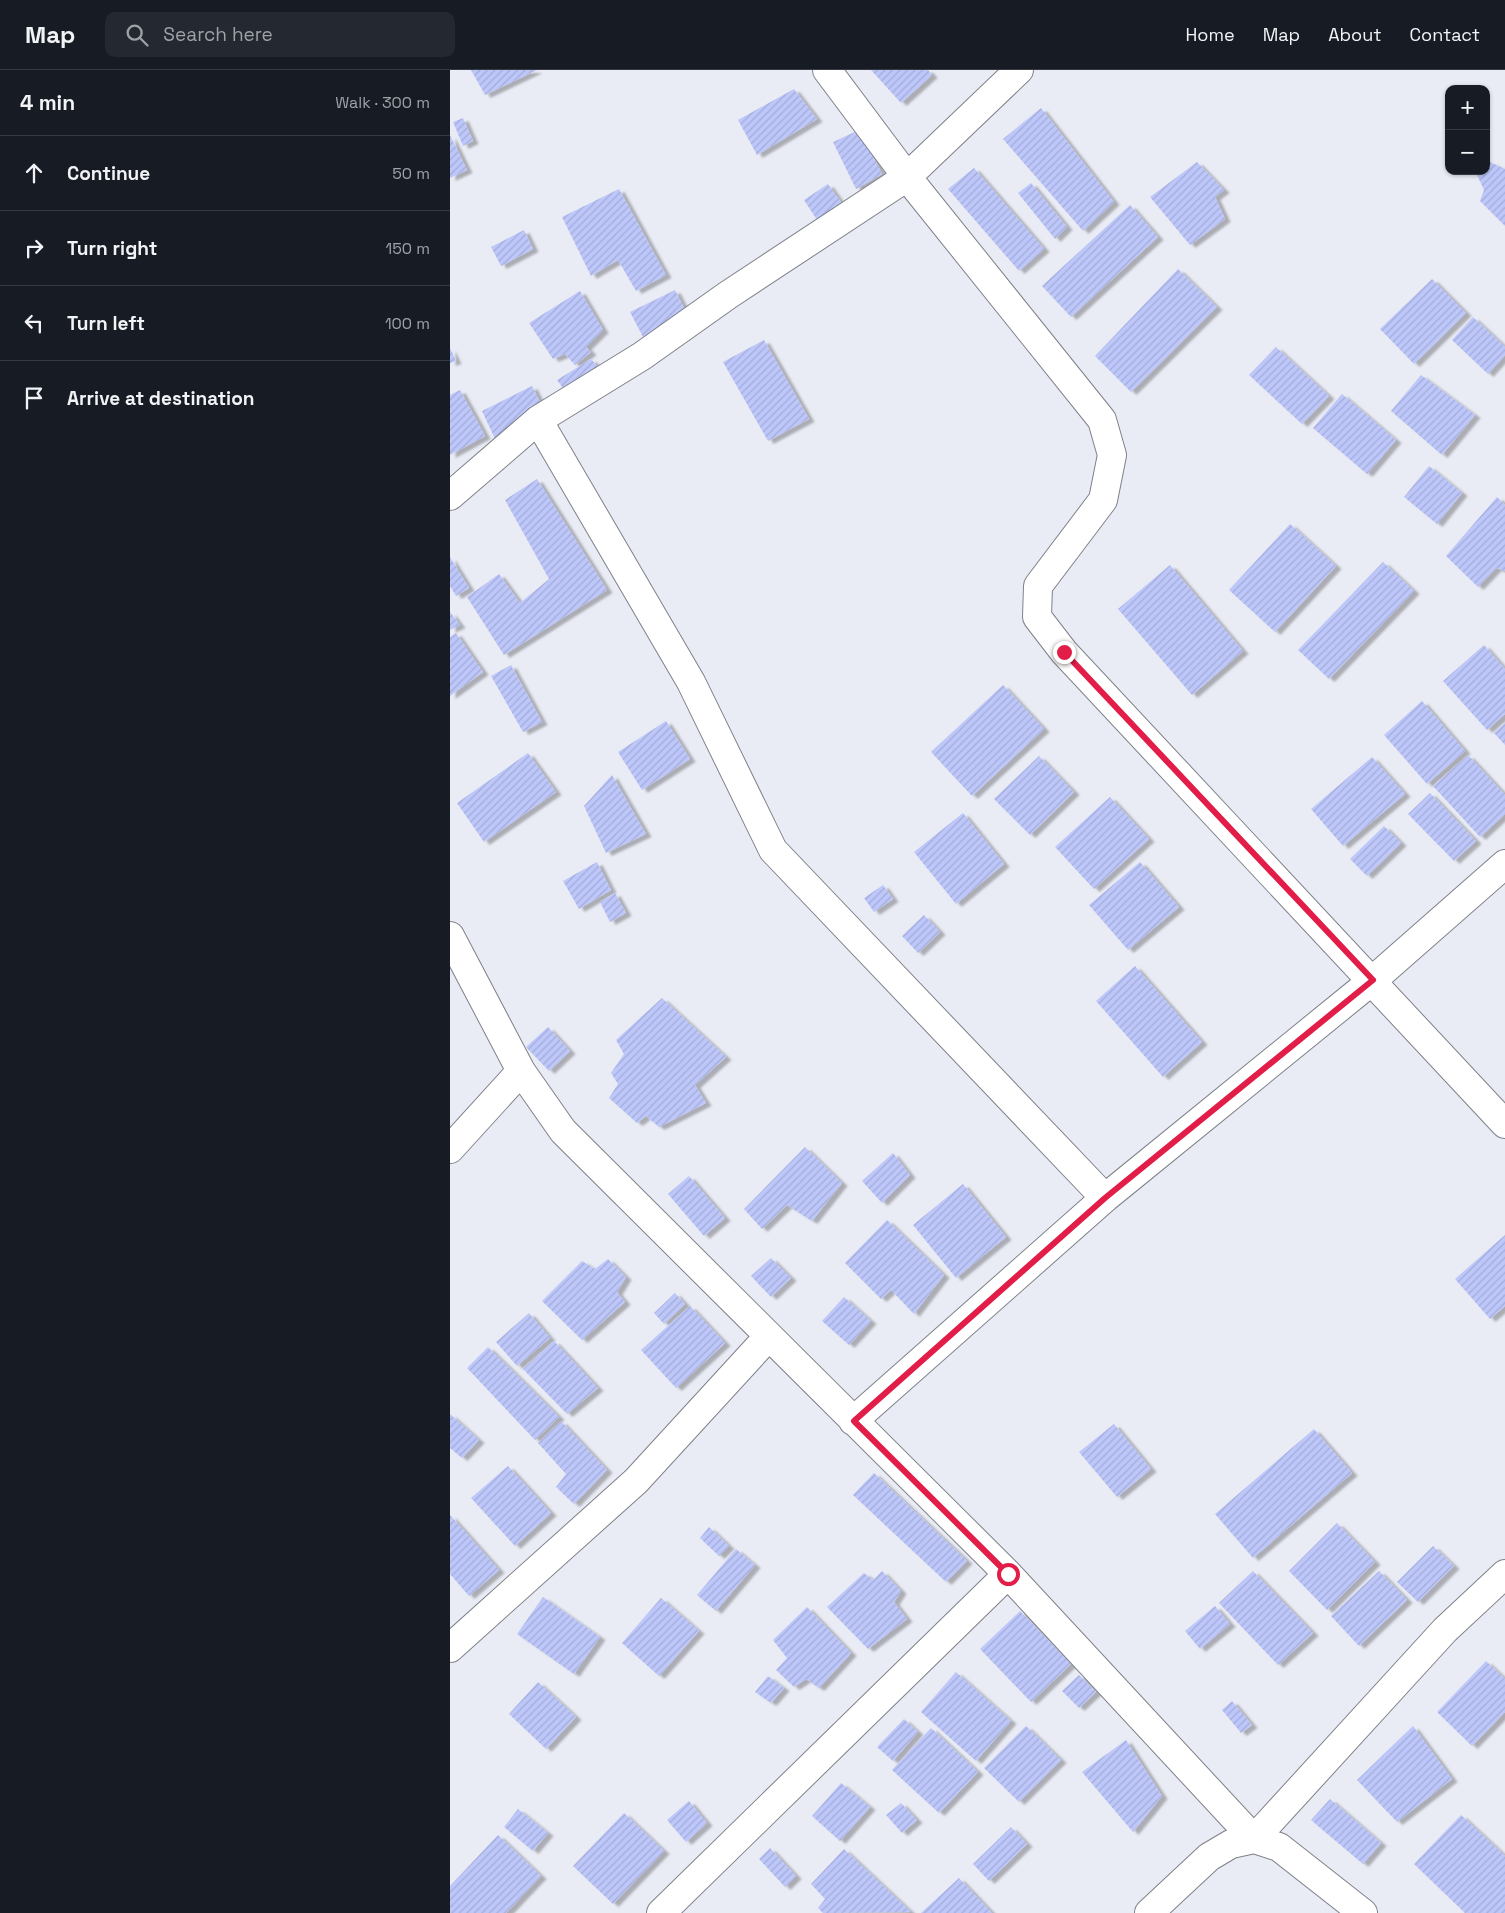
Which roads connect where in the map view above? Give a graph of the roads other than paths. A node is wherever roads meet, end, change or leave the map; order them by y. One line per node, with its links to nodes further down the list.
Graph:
1 (827, 70): 3 (street)
2 (1019, 70): 3 (street)
3 (907, 176): 4 (street); 8 (street)
4 (538, 420): 5 (street); 12 (street)
5 (450, 496)
6 (1505, 864): 8 (street)
7 (450, 936): 9 (street)
8 (1373, 980): 10 (street); 12 (street)
9 (521, 1071): 11 (street); 13 (street)
10 (1505, 1124)
11 (450, 1149)
12 (1105, 1198): 14 (street)
13 (769, 1336): 14 (street); 17 (street)
14 (854, 1421): 15 (street)
15 (1008, 1574): 18 (street); 19 (street)
16 (1505, 1574): 18 (street)
17 (450, 1648)
18 (1254, 1839): 20 (street); 21 (street)
19 (661, 1913)
20 (1149, 1913)
21 (1364, 1913)

